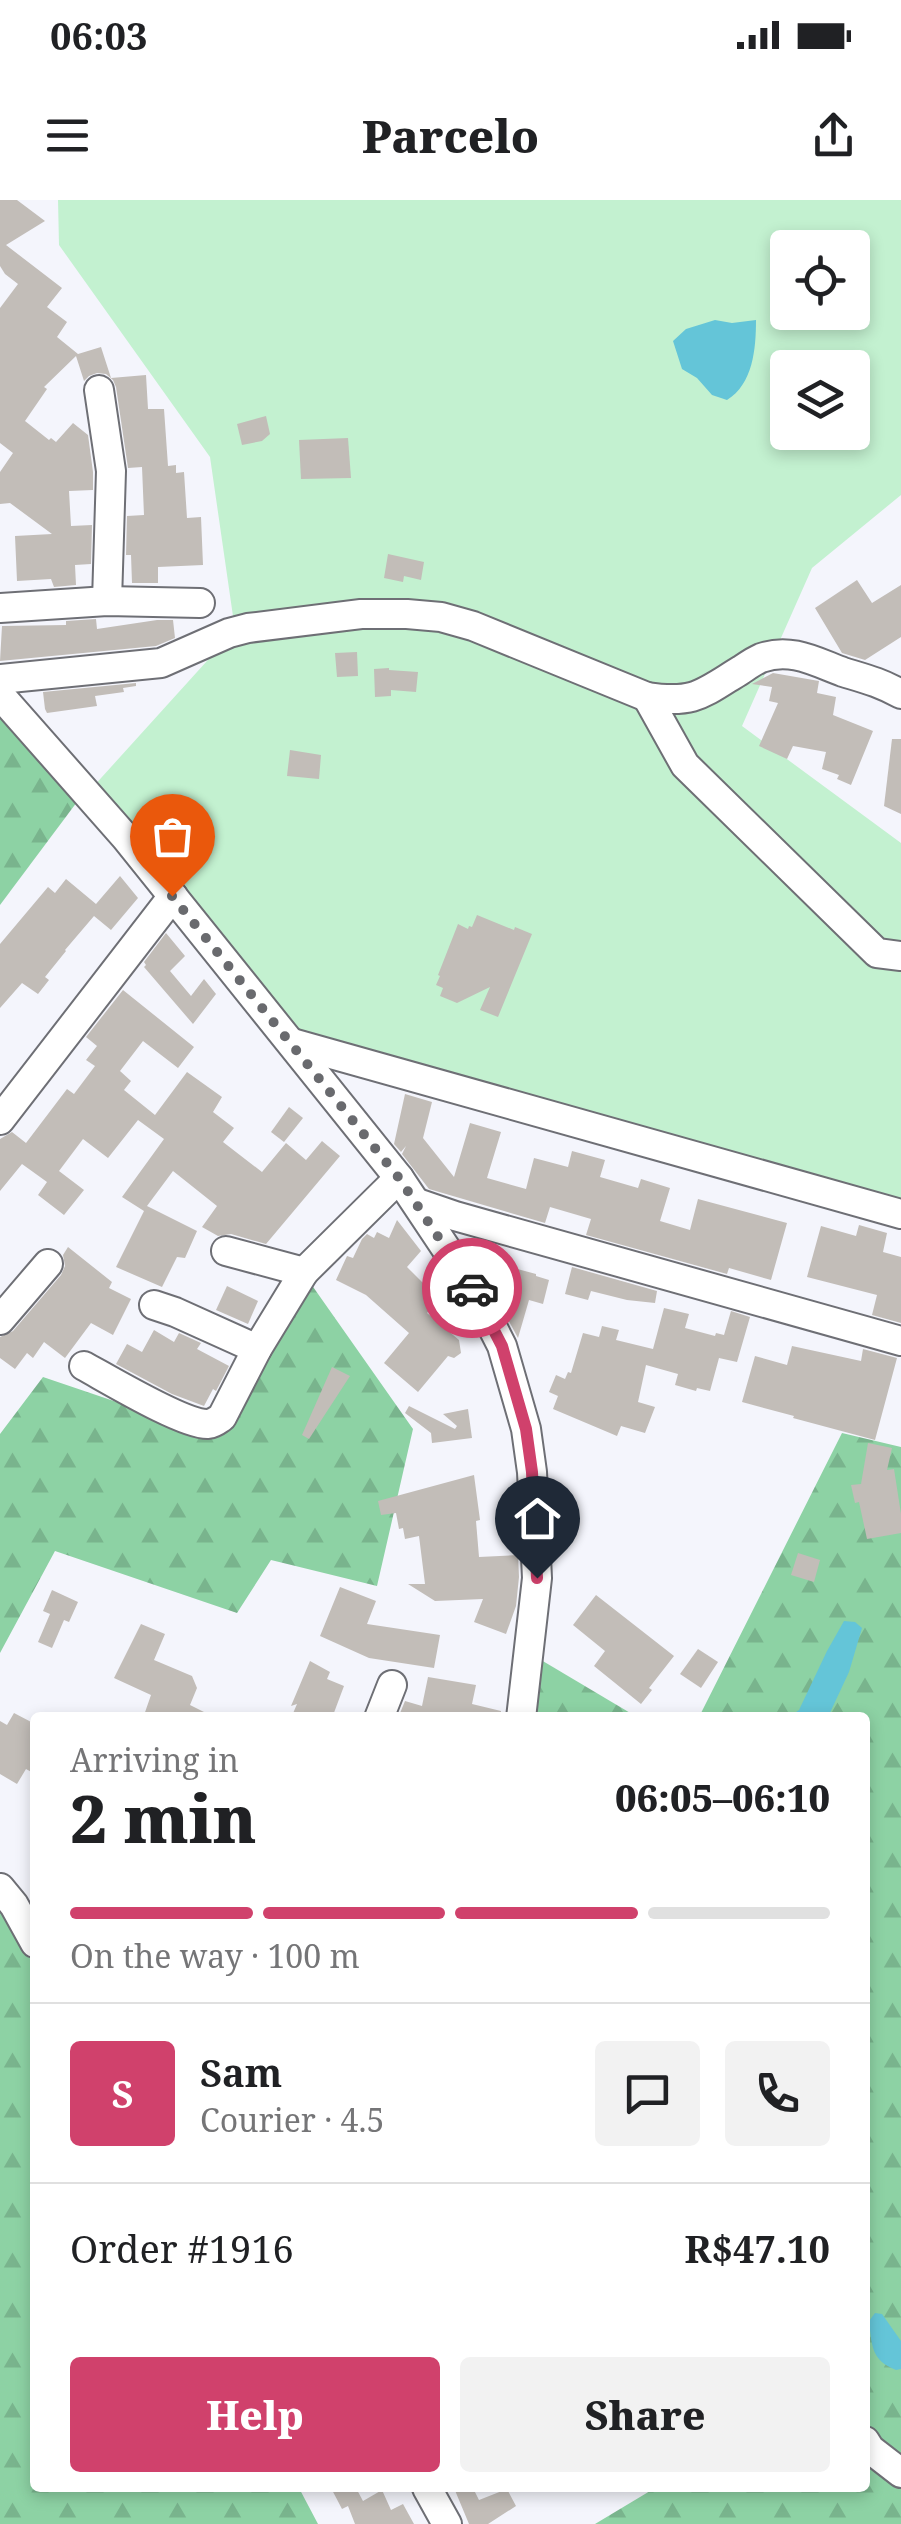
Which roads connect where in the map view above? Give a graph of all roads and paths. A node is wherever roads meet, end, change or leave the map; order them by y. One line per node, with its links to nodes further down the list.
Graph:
1 (99, 390): 2 (street)
2 (107, 602): 3 (street); 4 (street)
3 (200, 603)
4 (0, 608)
5 (0, 679): 8 (street)
6 (901, 694): 8 (street)
7 (0, 695): 9 (street)
8 (648, 697): 10 (street)
9 (172, 896): 11 (street); 12 (street)
10 (901, 956)
11 (292, 1043): 13 (street); 15 (street)
12 (0, 1120)
13 (399, 1178): 14 (street); 18 (street)
14 (417, 1203): 21 (street); 26 (street)
15 (901, 1214)
16 (226, 1250): 18 (street)
17 (48, 1264): 20 (street)
18 (304, 1272): 22 (street)
19 (154, 1306): 22 (street)
20 (0, 1320)
21 (901, 1341)
22 (257, 1349): 23 (street)
23 (84, 1366)
24 (392, 1684): 25 (street)
25 (381, 1712)
26 (522, 1712)
27 (16, 1899): 28 (street)
28 (30, 1931)
29 (870, 2449): 30 (street)
30 (901, 2472)
31 (429, 2492): 32 (street)
32 (447, 2524)

